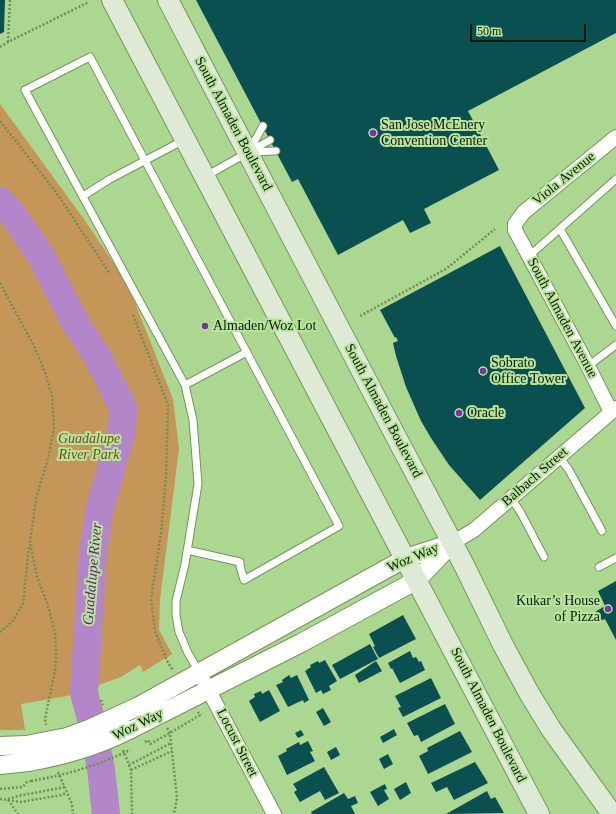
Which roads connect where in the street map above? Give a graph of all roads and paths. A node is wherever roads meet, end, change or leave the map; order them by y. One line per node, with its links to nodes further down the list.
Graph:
1 (10, 0): 5 (path)
2 (112, 0): 10 (main road, South Almaden Boulevard)
3 (168, 0): 13 (main road, South Almaden Boulevard)
4 (89, 2): 5 (path)
5 (8, 42): 6 (path)
6 (0, 47)
7 (0, 121): 22 (path)
8 (263, 126): 13 (lane)
9 (616, 137): 18 (street, Viola Avenue)
10 (185, 140): 14 (lane); 15 (main road, South Almaden Boulevard)
11 (270, 140): 13 (lane)
12 (276, 151): 13 (lane)
13 (248, 152): 15 (lane); 37 (main road, South Almaden Boulevard)
14 (145, 161): 17 (lane); 17 (lane); 29 (lane)
15 (204, 177): 40 (main road, South Almaden Boulevard)
16 (616, 179): 20 (lane)
17 (83, 196): 31 (lane)
18 (515, 224): 21 (street, South Almaden Avenue)
19 (496, 228): 26 (path)
20 (560, 229): 21 (lane); 27 (lane)
21 (529, 256): 30 (street, South Almaden Avenue)
22 (112, 277)
23 (0, 283): 24 (path)
24 (1, 289): 36 (path)
25 (131, 311): 46 (path)
26 (360, 316)
27 (616, 326)
28 (616, 345): 30 (lane)
29 (247, 352): 31 (lane); 38 (lane)
30 (588, 366): 32 (street, South Almaden Avenue)
31 (185, 385): 38 (lane)
32 (613, 410): 33 (street, Balbach Street)
33 (558, 457): 34 (street, Balbach Street); 35 (lane)
34 (511, 498): 37 (street, Balbach Street); 39 (lane)
35 (602, 531)
36 (30, 542): 44 (path); 47 (path)
37 (452, 543): 40 (street, Woz Way); 43 (street, Woz Way); 73 (main road, South Almaden Boulevard)
38 (187, 550): 45 (lane)
39 (544, 557)
40 (406, 558): 43 (main road, South Almaden Boulevard); 45 (street, Woz Way)
41 (616, 558): 42 (lane)
42 (599, 567)
43 (417, 580): 48 (street, Woz Way); 72 (main road, South Almaden Boulevard)
44 (0, 632)
45 (199, 672): 46 (street, Woz Way); 48 (street, Locust Street)
46 (182, 682): 58 (street, Woz Way, bridge)
47 (50, 689)
48 (208, 689): 49 (street, Woz Way); 71 (street, Locust Street)
49 (191, 698): 52 (path); 53 (street, Woz Way)
50 (101, 700): 51 (path)
51 (104, 707)
52 (170, 733): 54 (path); 55 (path)
53 (124, 736): 58 (street, Woz Way, bridge); 60 (path)
54 (143, 743)
55 (172, 743): 57 (path); 60 (path)
56 (0, 746): 58 (street, Woz Way)
57 (172, 751): 61 (path); 70 (path)
58 (27, 753): 59 (street, Woz Way)
59 (0, 765)
60 (129, 765): 61 (path)
61 (131, 770): 69 (path)
62 (31, 781): 64 (path)
63 (65, 787): 67 (path)
64 (0, 789)
65 (67, 793): 67 (path)
66 (0, 799): 67 (path)
67 (8, 800): 68 (path)
68 (18, 814)
69 (132, 814)
70 (174, 814)
71 (274, 814)
72 (539, 814)
73 (612, 814)

